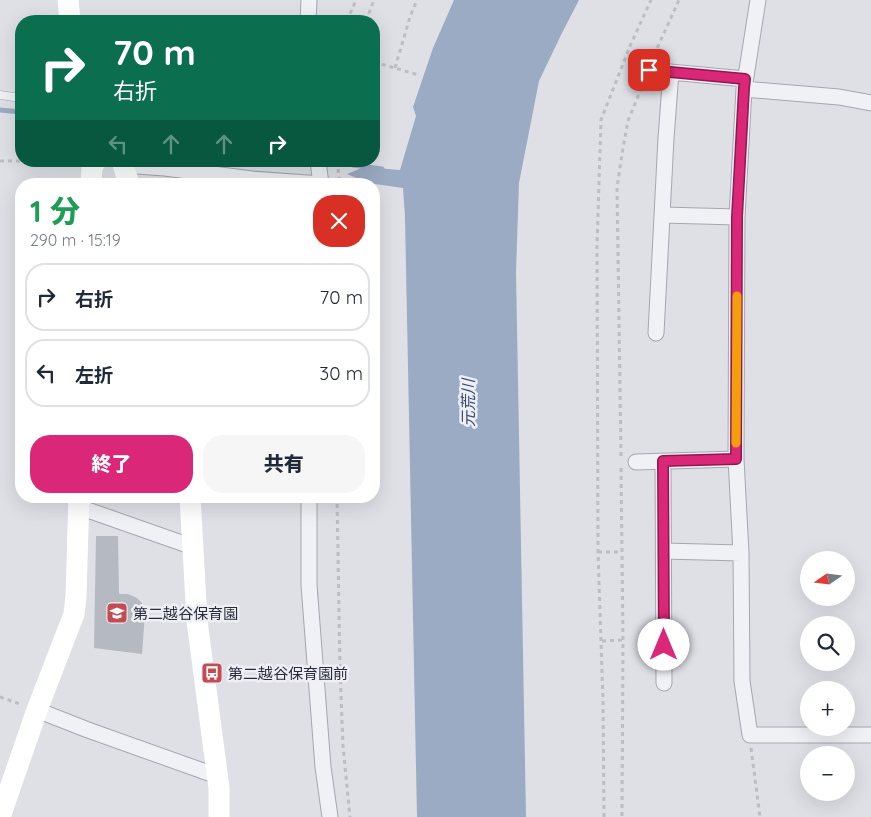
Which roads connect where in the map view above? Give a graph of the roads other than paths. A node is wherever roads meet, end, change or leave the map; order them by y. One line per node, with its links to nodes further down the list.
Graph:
1 (68, 0): 4 (street)
2 (309, 0): 5 (street)
3 (758, 0): 8 (street)
4 (69, 15)
5 (308, 15)
6 (649, 70): 7 (street)
7 (671, 72): 8 (street); 14 (street)
8 (745, 84): 11 (street); 15 (street)
9 (0, 95): 10 (lane)
10 (15, 97)
11 (871, 103)
12 (125, 170): 13 (street)
13 (244, 178)
14 (663, 215): 15 (street); 16 (street)
15 (737, 217): 17 (street)
16 (656, 333)
17 (736, 459): 18 (street); 26 (street)
18 (663, 461): 19 (street); 25 (street)
19 (636, 462)
20 (79, 503): 28 (street)
21 (82, 503): 24 (street)
22 (190, 503): 24 (street)
23 (309, 503): 33 (street)
24 (193, 547): 30 (street)
25 (664, 551): 26 (street); 27 (street)
26 (741, 553): 29 (street)
27 (664, 683)
28 (37, 710): 30 (street); 31 (street)
29 (871, 735)
30 (217, 776): 32 (street)
31 (0, 817)
32 (219, 817)
33 (330, 817)

